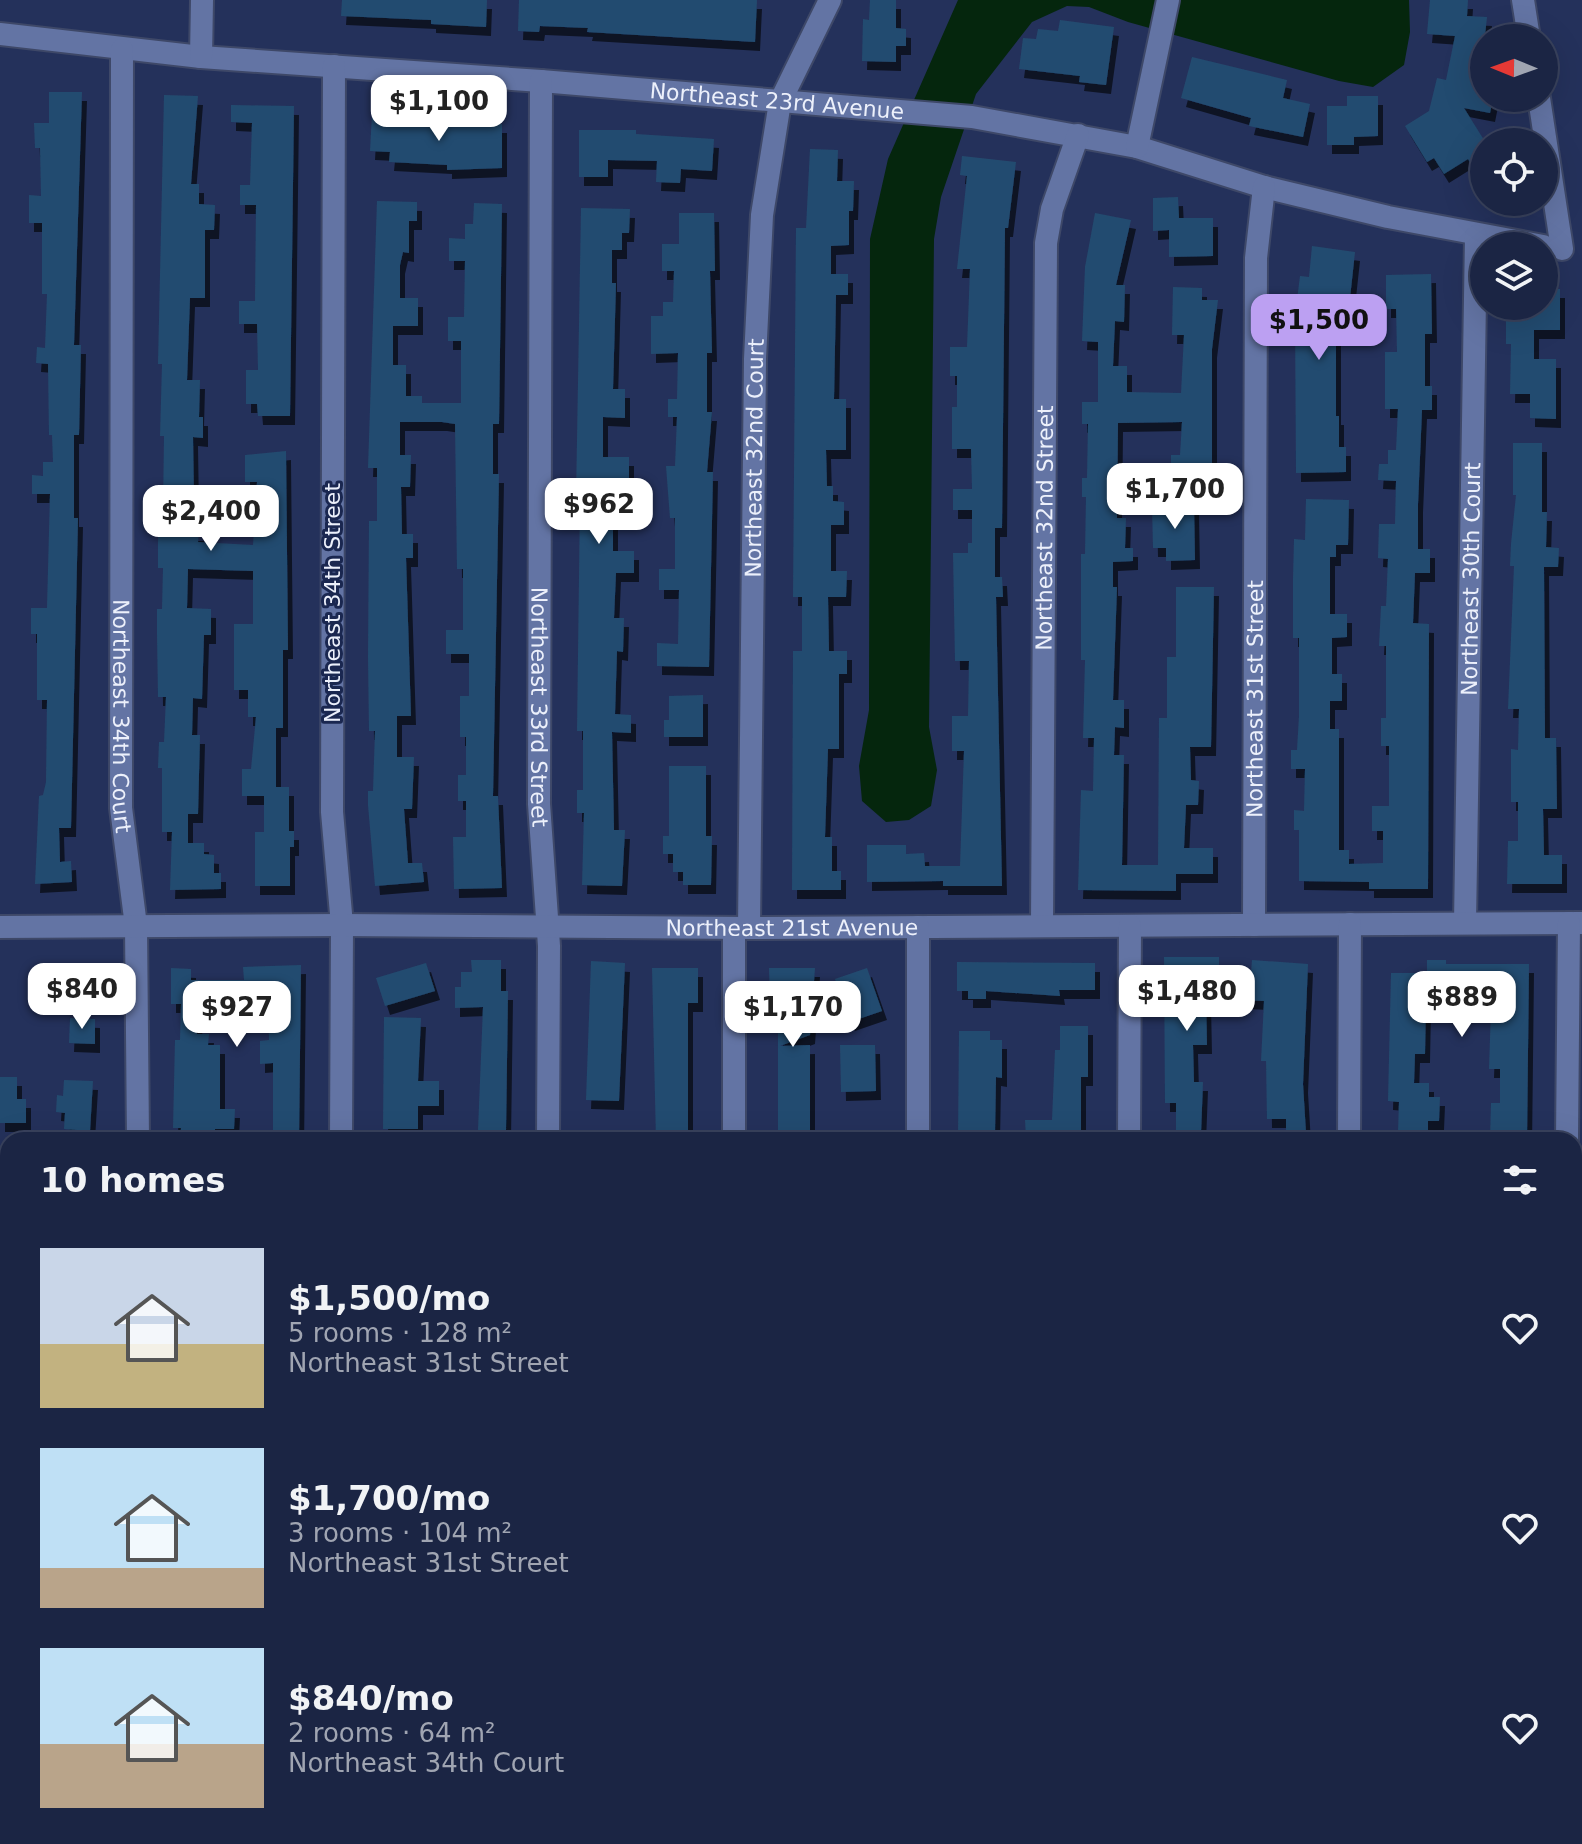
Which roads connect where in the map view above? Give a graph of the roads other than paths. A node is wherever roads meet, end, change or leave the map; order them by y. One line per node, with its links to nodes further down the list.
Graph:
1 (202, 0): 8 (street)
2 (830, 0): 11 (street, Northeast 32nd Court)
3 (1168, 0): 14 (street)
4 (1523, 0): 5 (street)
5 (1527, 24)
6 (0, 34): 7 (street, Northeast 23rd Avenue)
7 (122, 50): 8 (street, Northeast 23rd Avenue); 25 (street, Northeast 34th Court)
8 (201, 57): 9 (street, Northeast 23rd Avenue)
9 (334, 66): 10 (street, Northeast 23rd Avenue); 22 (street, Northeast 34th Street)
10 (541, 81): 11 (street, Northeast 23rd Avenue); 23 (street, Northeast 33rd Street)
11 (780, 102): 13 (street, Northeast 23rd Avenue); 30 (street, Northeast 32nd Court)
12 (1541, 112): 16 (street)
13 (1078, 135): 14 (street, Northeast 23rd Avenue); 26 (street, Northeast 32nd Street)
14 (1137, 147): 15 (street, Northeast 23rd Avenue)
15 (1264, 187): 17 (street, Northeast 23rd Avenue); 24 (street, Northeast 31st Street)
16 (1556, 232)
17 (1470, 235)
18 (1475, 320): 19 (street, Northeast 30th Court)
19 (1465, 923): 20 (street, Northeast 21st Avenue); 21 (street, Northeast 21st Avenue)
20 (1576, 923): 38 (street)
21 (1350, 924): 24 (street, Northeast 21st Avenue); 37 (street)
22 (342, 925): 23 (street, Northeast 21st Avenue); 25 (street, Northeast 21st Avenue); 32 (street, Northeast 34th Street)
23 (546, 925): 30 (street, Northeast 21st Avenue); 33 (street, Northeast 33rd Street)
24 (1254, 925): 27 (street, Northeast 21st Avenue)
25 (136, 926): 28 (street, Northeast 21st Avenue); 31 (street, Northeast 34th Court)
26 (1042, 926): 27 (street, Northeast 21st Avenue); 29 (street, Northeast 21st Avenue)
27 (1130, 926): 36 (street)
28 (0, 927)
29 (918, 927): 30 (street, Northeast 21st Avenue); 35 (street)
30 (742, 928): 34 (street, Northeast 32nd Court)
31 (138, 1132)
32 (341, 1132)
33 (548, 1132)
34 (734, 1132)
35 (918, 1132)
36 (1129, 1132)
37 (1349, 1132)
38 (1567, 1132)
39 (1408, 1844): 40 (main road)
40 (1416, 1844)

